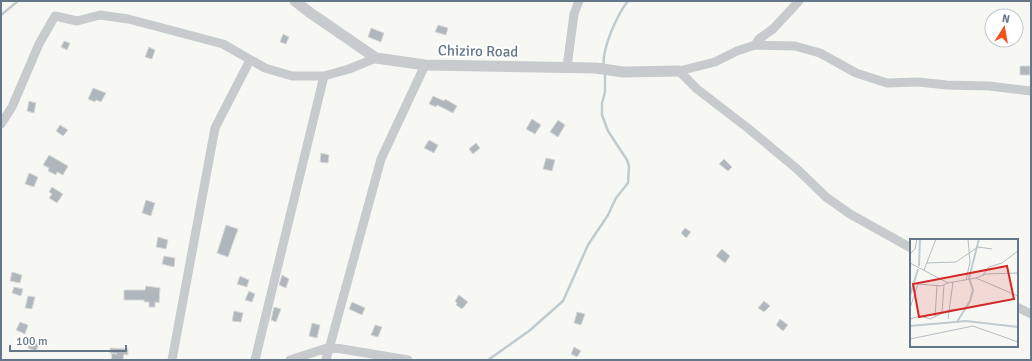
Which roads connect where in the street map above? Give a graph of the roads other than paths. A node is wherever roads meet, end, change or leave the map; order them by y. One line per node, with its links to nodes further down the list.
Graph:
1 (295, 1): 5 (street, Chiziro Road)
2 (579, 1): 8 (street)
3 (799, 1): 4 (street)
4 (755, 45): 9 (street); 11 (street)
5 (376, 58): 7 (street, Chiziro Road); 10 (street)
6 (250, 60): 10 (street); 12 (street); 17 (street)
7 (426, 65): 8 (street, Chiziro Road); 16 (street)
8 (567, 67): 9 (street, Chiziro Road)
9 (679, 71): 13 (street)
10 (324, 76): 18 (street)
11 (1031, 91)
12 (1, 124)
13 (910, 247)
14 (1018, 308): 15 (street)
15 (1031, 314)
16 (330, 347): 19 (street); 20 (street); 21 (street)
17 (172, 360)
18 (255, 360)
19 (290, 360)
20 (326, 360)
21 (408, 360)

